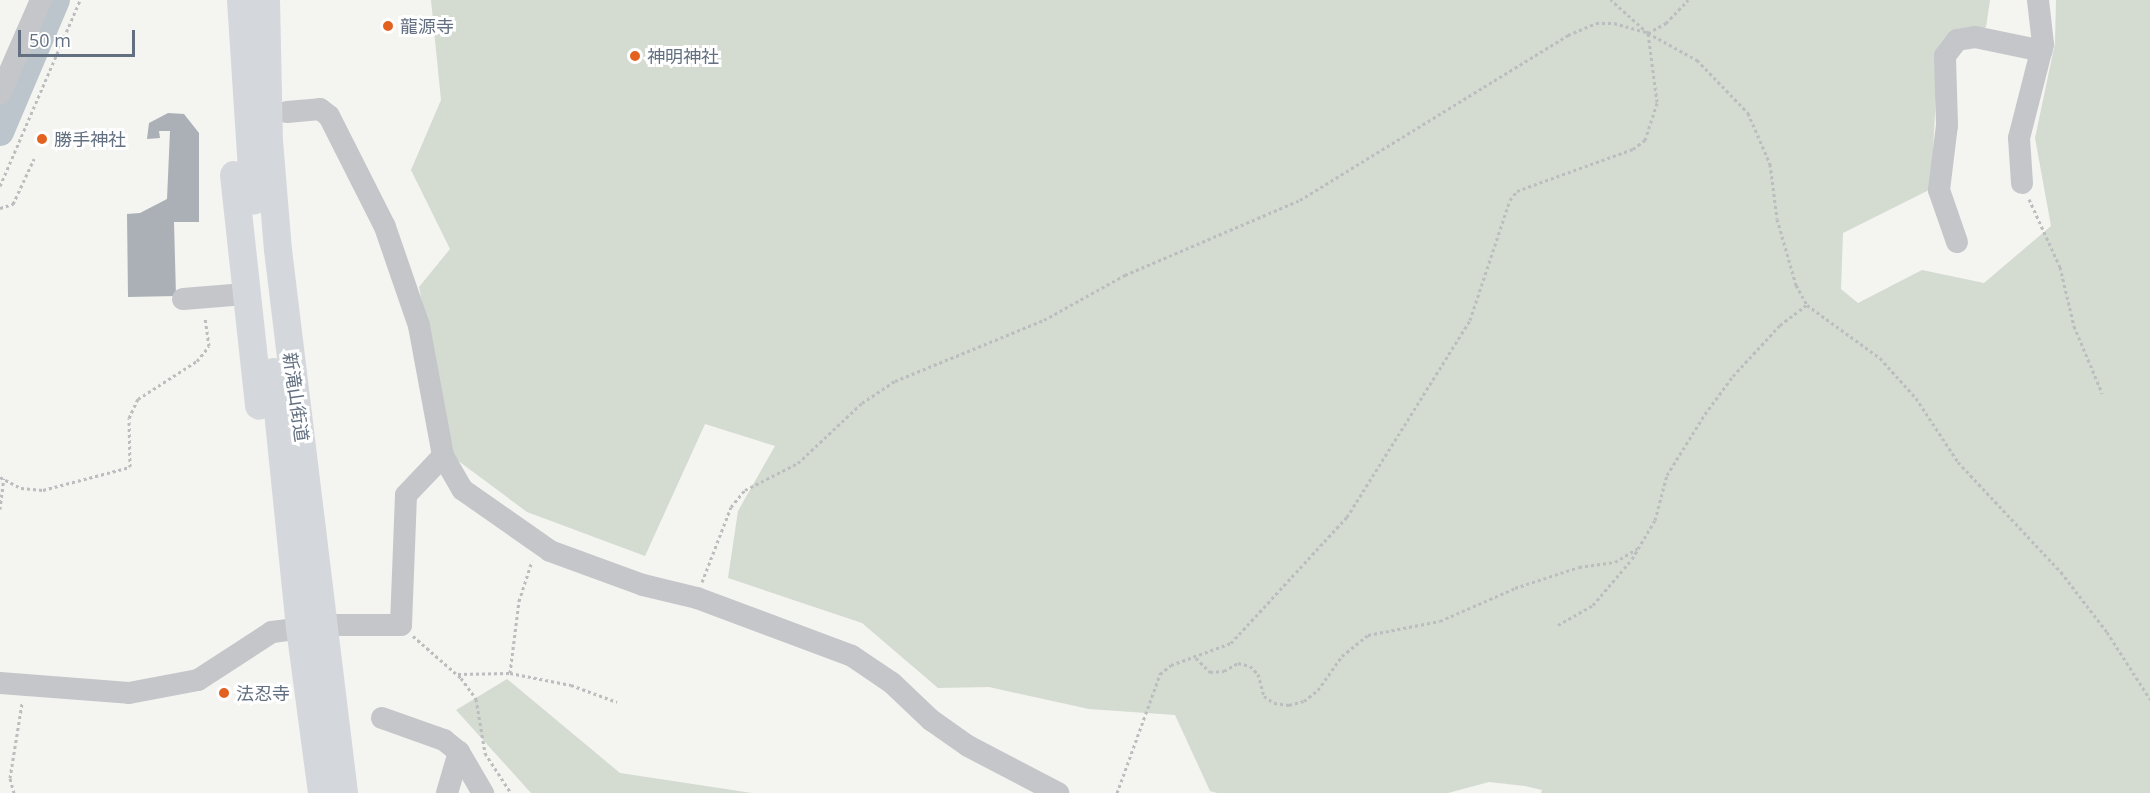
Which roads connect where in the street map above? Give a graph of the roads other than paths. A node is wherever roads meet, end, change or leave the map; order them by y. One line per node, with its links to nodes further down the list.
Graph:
1 (41, 0): 8 (street)
2 (226, 0): 12 (main road)
3 (241, 0): 16 (main road, 新滝山街道)
4 (266, 0): 15 (main road, 新滝山街道)
5 (282, 0): 9 (main road)
6 (2038, 0): 7 (street)
7 (2043, 51): 10 (street); 11 (street)
8 (0, 94)
9 (287, 112): 14 (street); 15 (main road)
10 (2022, 183)
11 (1957, 242)
12 (246, 294): 13 (street); 16 (main road)
13 (193, 299)
14 (443, 456): 17 (street); 29 (street)
15 (311, 508): 17 (main road, 新滝山街道)
16 (292, 560): 17 (main road, 新滝山街道)
17 (313, 627): 18 (street); 19 (main road, 新滝山街道); 21 (main road, 新滝山街道)
18 (0, 683)
19 (336, 712): 25 (main road, 新滝山街道); 26 (main road)
20 (382, 718): 22 (street)
21 (314, 739): 23 (main road); 24 (main road, 新滝山街道)
22 (459, 752): 27 (street); 28 (street)
23 (305, 793)
24 (322, 793)
25 (344, 793)
26 (359, 793)
27 (447, 793)
28 (483, 793)
29 (1058, 793)

